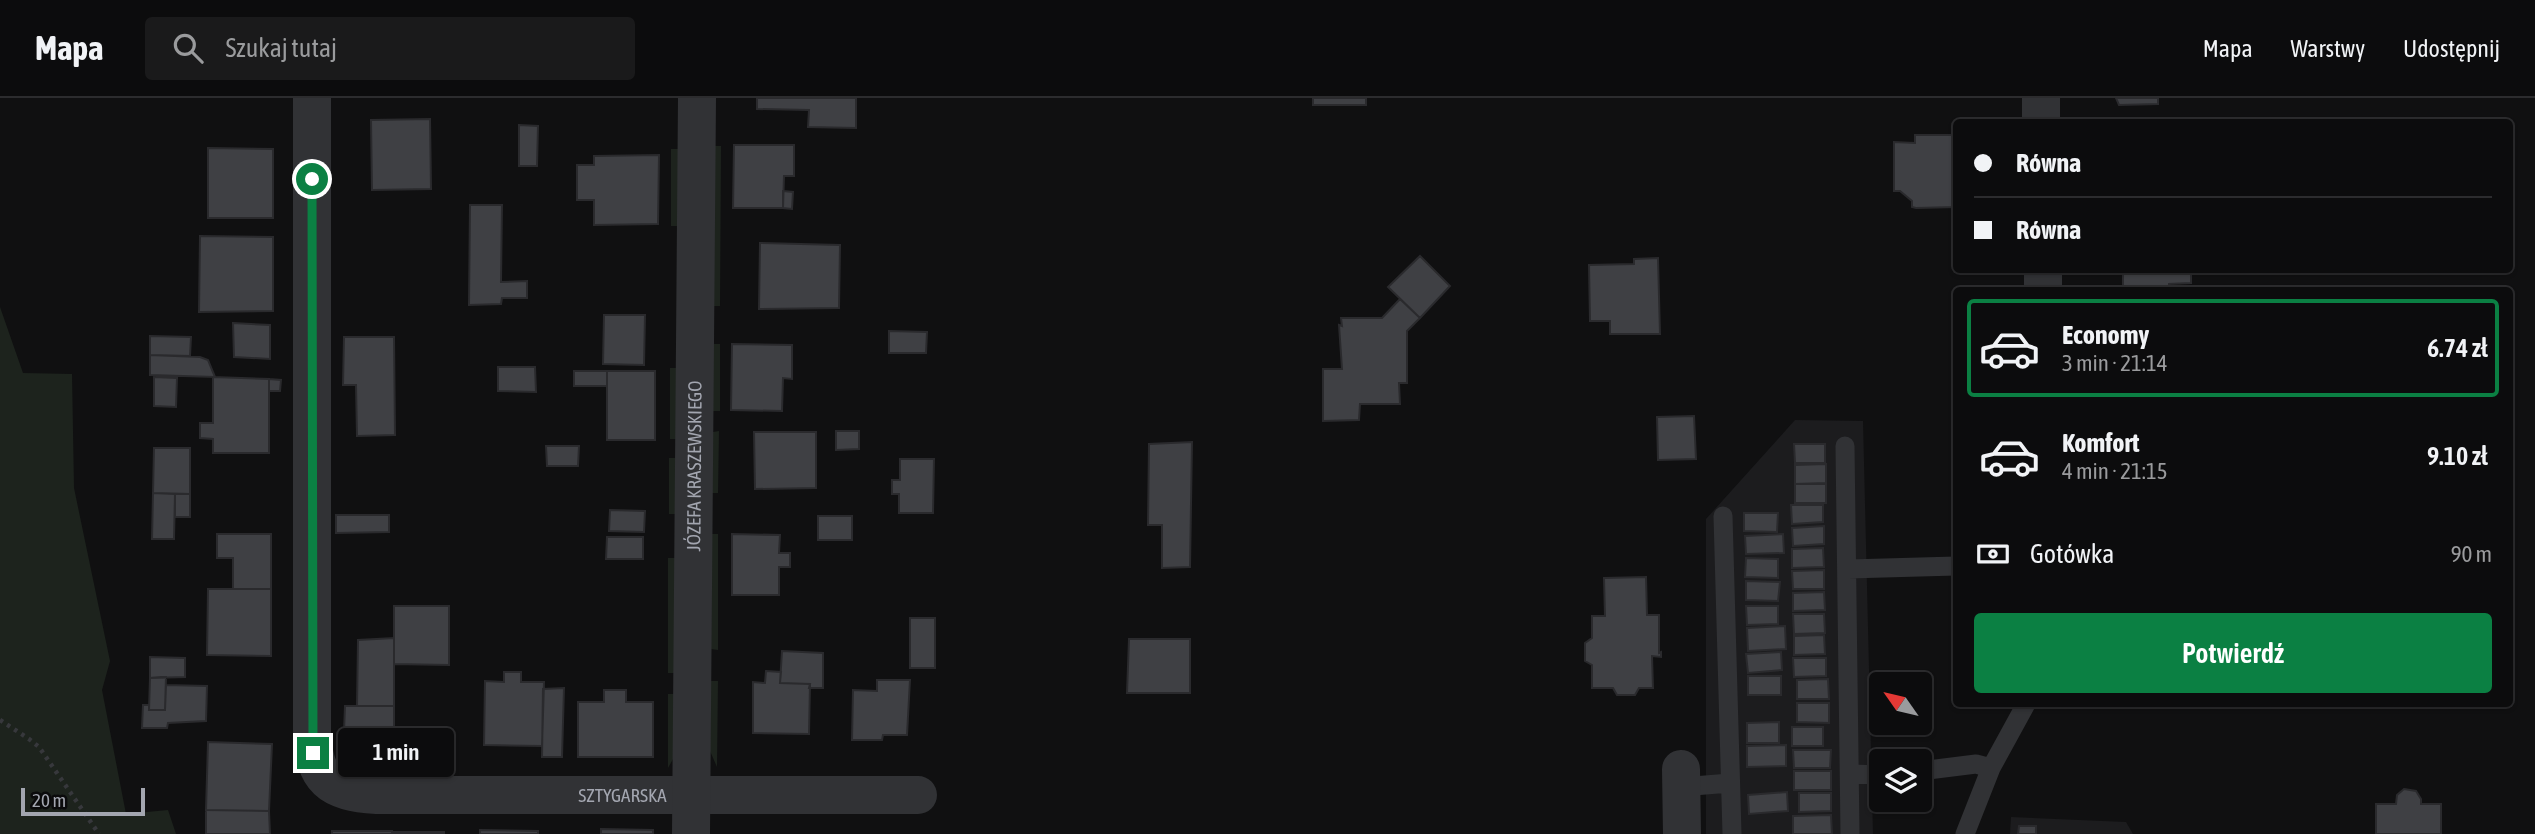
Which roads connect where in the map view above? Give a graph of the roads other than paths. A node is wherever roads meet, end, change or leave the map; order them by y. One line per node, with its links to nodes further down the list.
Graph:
1 (312, 98): 16 (street, SZTYGARSKA)
2 (697, 98): 16 (street, JÓZEFA KRASZEWSKIEGO)
3 (2041, 98): 4 (street)
4 (2041, 119)
5 (1845, 446): 8 (lane)
6 (1723, 516): 15 (lane)
7 (1953, 566): 8 (lane)
8 (1848, 569): 12 (lane)
9 (2024, 707): 10 (lane)
10 (1991, 768): 11 (lane); 22 (lane)
11 (1932, 770)
12 (1851, 774): 13 (lane); 21 (lane)
13 (1869, 775)
14 (1681, 778): 15 (lane); 19 (street)
15 (1730, 783): 20 (lane)
16 (691, 794): 17 (street, SZTYGARSKA); 18 (street, JÓZEFA KRASZEWSKIEGO)
17 (918, 795)
18 (691, 834)
19 (1682, 834)
20 (1732, 834)
21 (1850, 834)
22 (1965, 834)

